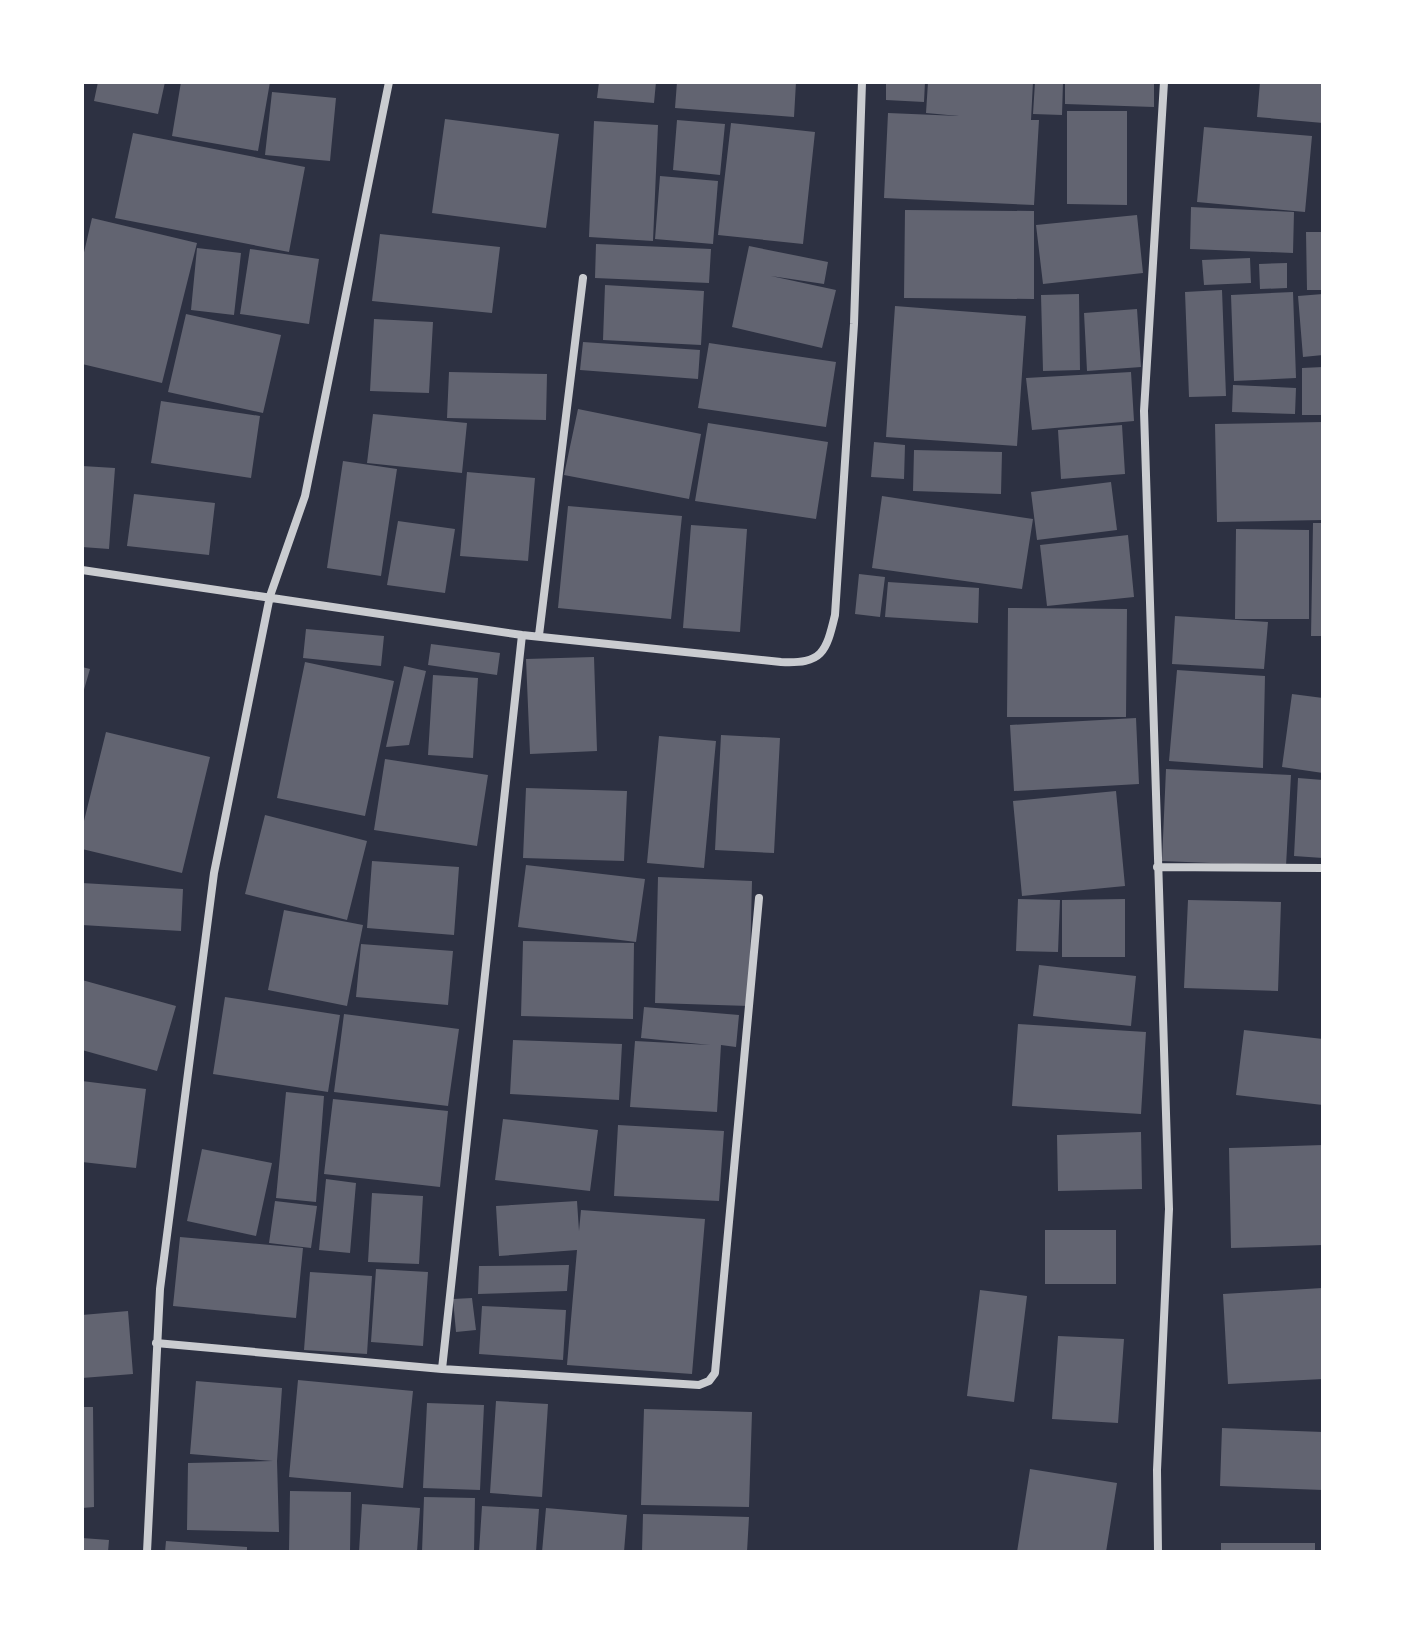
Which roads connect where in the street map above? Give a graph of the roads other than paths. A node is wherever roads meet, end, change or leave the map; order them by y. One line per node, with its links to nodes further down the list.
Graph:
1 (389, 82): 6 (street)
2 (862, 82): 8 (street)
3 (1164, 82): 9 (street)
4 (583, 278): 8 (street)
5 (82, 570): 6 (street)
6 (270, 596): 7 (street); 12 (street)
7 (522, 635): 8 (street); 13 (street)
8 (539, 635)
9 (1157, 867): 10 (street); 15 (street)
10 (1323, 868)
11 (759, 898): 13 (street)
12 (156, 1343): 13 (street); 14 (street)
13 (442, 1369)
14 (147, 1552)
15 (1158, 1552)

